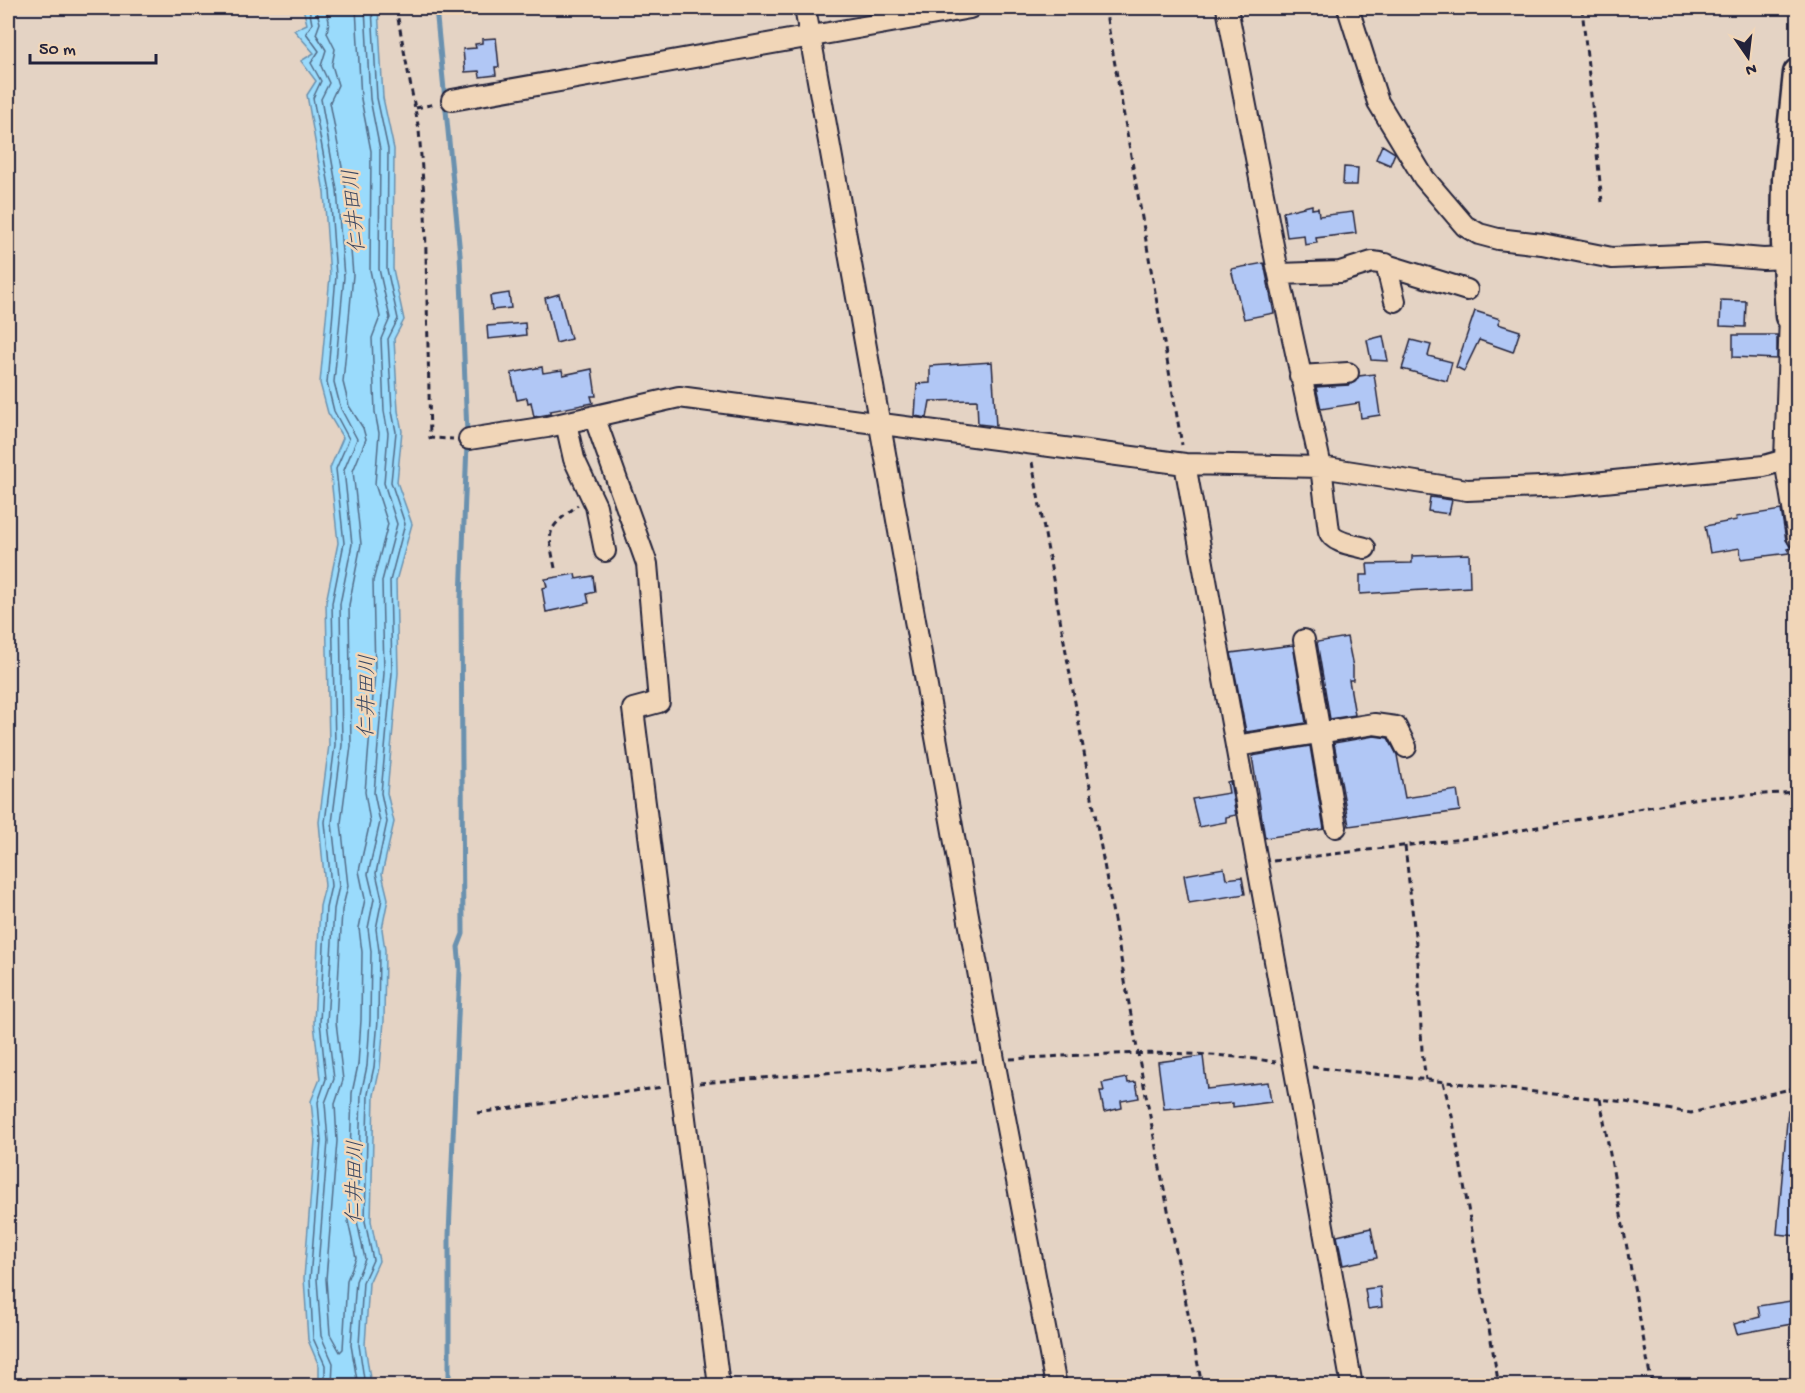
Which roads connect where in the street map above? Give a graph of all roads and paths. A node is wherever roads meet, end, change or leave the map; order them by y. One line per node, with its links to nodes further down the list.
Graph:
1 (396, 8): 23 (path)
2 (805, 8): 8 (street)
3 (970, 8): 8 (street)
4 (1105, 8): 26 (path)
5 (1227, 8): 14 (street)
6 (1348, 8): 12 (street)
7 (1581, 8): 11 (path)
8 (811, 38): 10 (street); 22 (street)
9 (1797, 73): 12 (street)
10 (452, 100)
11 (1602, 202)
12 (1787, 258): 17 (street)
13 (1386, 264): 14 (street); 15 (street); 16 (street)
14 (1279, 274): 19 (street)
15 (1467, 290)
16 (1395, 301)
17 (1794, 316): 25 (street)
18 (1348, 373): 19 (street)
19 (1300, 376): 27 (street)
20 (594, 416): 21 (street); 22 (street); 46 (street)
21 (566, 423): 23 (street); 28 (street)
22 (879, 424): 24 (street); 42 (street)
23 (462, 439)
24 (1029, 445): 26 (street); 41 (path)
25 (1785, 460): 27 (street); 29 (street)
26 (1185, 464): 27 (street); 35 (street)
27 (1321, 467): 30 (street)
28 (591, 494): 31 (street); 32 (path)
29 (1797, 538)
30 (1365, 548)
31 (606, 551)
32 (555, 568)
33 (1304, 640): 34 (street)
34 (1320, 732): 35 (street); 36 (street); 38 (street)
35 (1236, 746): 40 (street)
36 (1406, 747)
37 (1797, 792): 39 (path)
38 (1336, 827)
39 (1405, 846): 40 (path); 44 (path)
40 (1257, 864): 43 (street)
41 (1138, 1054): 42 (path); 43 (path); 52 (path)
42 (994, 1060): 46 (path); 51 (street)
43 (1292, 1065): 44 (path); 53 (street)
44 (1426, 1080): 45 (path)
45 (1443, 1082): 48 (path); 54 (path)
46 (679, 1085): 49 (path); 50 (street)
47 (1797, 1087): 48 (path)
48 (1600, 1099): 55 (path)
49 (477, 1113)
50 (718, 1386)
51 (1056, 1386)
52 (1202, 1386)
53 (1352, 1386)
54 (1499, 1386)
55 (1652, 1386)

